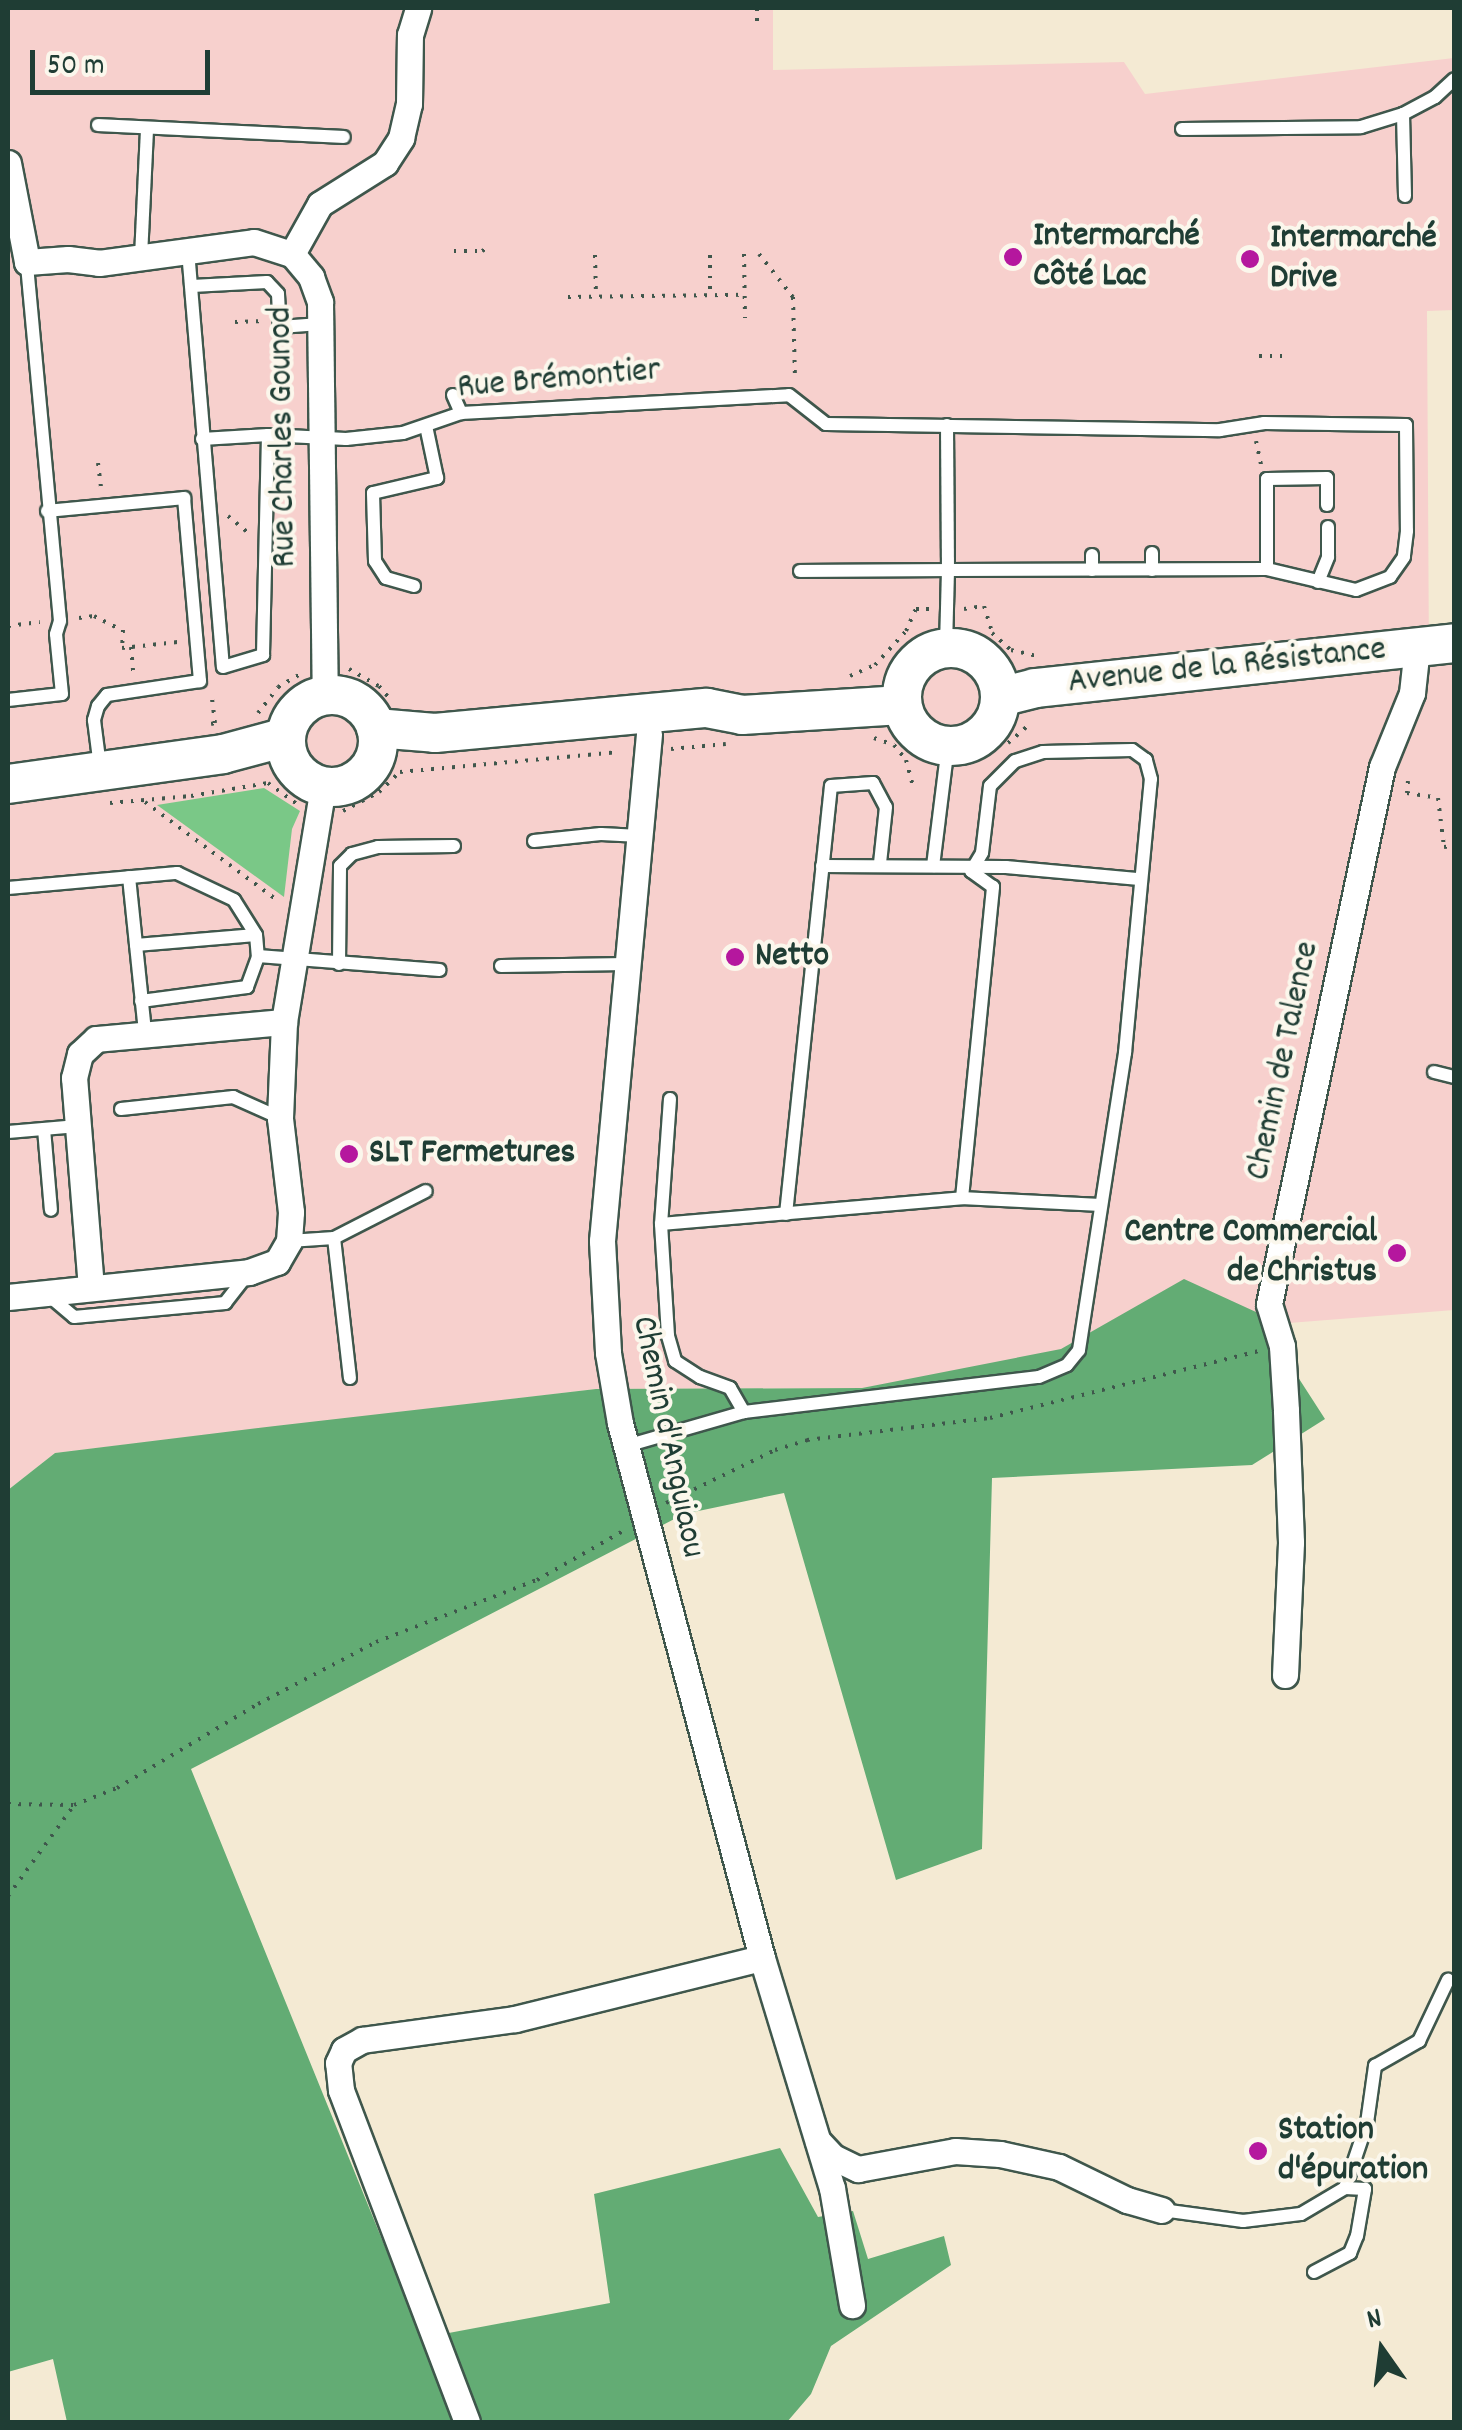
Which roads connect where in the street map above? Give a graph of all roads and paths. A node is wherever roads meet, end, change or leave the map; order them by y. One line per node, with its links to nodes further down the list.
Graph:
1 (418, 8): 15 (street)
2 (757, 8): 3 (path)
3 (757, 26)
4 (1454, 80): 5 (lane)
5 (1404, 114): 8 (lane); 11 (lane)
6 (98, 125): 7 (lane)
7 (147, 128): 9 (lane); 20 (lane)
8 (1182, 128)
9 (344, 137)
10 (8, 163): 21 (street)
11 (1405, 196)
12 (491, 246): 14 (path)
13 (188, 251): 15 (street, Rue Charles Gounod); 20 (street, Rue Charles Gounod); 22 (lane)
14 (454, 251)
15 (292, 254): 30 (street, Rue Charles Gounod)
16 (710, 254): 24 (path)
17 (744, 254): 23 (path)
18 (759, 254): 33 (path)
19 (595, 256): 25 (path)
20 (141, 257): 21 (street, Rue Charles Gounod)
21 (18, 262): 44 (lane)
22 (192, 286): 30 (lane); 40 (lane)
23 (744, 294): 24 (path); 27 (path)
24 (710, 295): 25 (path)
25 (596, 296): 26 (path)
26 (568, 297)
27 (745, 318)
28 (235, 322): 29 (path)
29 (245, 322)
30 (320, 324): 39 (street, Rue Charles Gounod)
31 (1259, 356): 32 (path)
32 (1284, 356)
33 (796, 389)
34 (453, 395): 35 (lane)
35 (462, 414): 36 (lane, Rue Brémontier); 37 (lane, Rue Brémontier)
36 (947, 425): 49 (lane); 53 (lane, Rue Brémontier)
37 (426, 426): 39 (lane, Rue Brémontier); 54 (lane)
38 (268, 435): 39 (lane, Rue Brémontier); 40 (lane, Rue Brémontier); 40 (lane)
39 (321, 438): 66 (street, Rue Charles Gounod)
40 (202, 440)
41 (98, 463): 42 (path)
42 (102, 493)
43 (1327, 505): 48 (lane)
44 (46, 511): 68 (lane); 77 (lane)
45 (1328, 527): 53 (lane)
46 (1152, 554): 51 (lane)
47 (1092, 555): 50 (lane)
48 (1266, 569): 51 (lane); 53 (lane)
49 (948, 570): 50 (lane); 52 (lane); 61 (lane)
50 (1092, 570): 51 (lane)
51 (1152, 570)
52 (800, 571)
53 (1318, 582)
54 (414, 586)
55 (984, 606): 63 (path)
56 (916, 609): 65 (path)
57 (94, 616): 58 (path)
58 (120, 630)
59 (1454, 644): 62 (main road, Avenue de la Résistance)
60 (131, 647): 64 (path)
61 (946, 647): 67 (main road); 69 (main road)
62 (1417, 647): 67 (main road, Avenue de la Résistance); 125 (street, Chemin de Talence)
63 (1036, 656)
64 (134, 674)
65 (840, 678)
66 (313, 684): 72 (main road); 76 (main road); 76 (path)
67 (1000, 697): 74 (main road)
68 (8, 700)
69 (902, 706): 70 (main road); 74 (main road)
70 (742, 715): 72 (main road); 73 (main road)
71 (1034, 721): 75 (path)
72 (376, 740): 73 (main road); 80 (main road)
73 (634, 743): 80 (path); 82 (street, Chemin d'Anguiaou)
74 (948, 746): 88 (lane)
75 (1004, 747)
76 (274, 752): 77 (main road); 79 (main road); 80 (path); 80 (main road)
77 (100, 769): 79 (main road)
78 (1408, 782): 85 (path)
79 (19, 783)
80 (321, 801): 93 (street)
81 (145, 802): 93 (path)
82 (642, 836): 83 (lane); 99 (street, Chemin d'Anguiaou)
83 (534, 841)
84 (454, 846): 98 (lane)
85 (1454, 846)
86 (880, 863): 87 (lane); 87 (lane); 88 (lane)
87 (822, 866): 117 (lane)
88 (933, 866): 89 (lane)
89 (971, 870): 91 (lane); 91 (lane); 114 (lane)
90 (129, 878): 92 (lane); 94 (lane); 95 (lane)
91 (1139, 879): 115 (lane)
92 (8, 888)
93 (300, 918): 97 (street)
94 (256, 936): 95 (lane); 96 (lane)
95 (136, 945): 102 (lane)
96 (258, 956): 97 (lane); 102 (lane)
97 (293, 961): 98 (lane); 103 (street)
98 (339, 964): 101 (lane)
99 (626, 964): 100 (lane); 128 (street, Chemin d'Anguiaou)
100 (501, 966)
101 (439, 970)
102 (142, 1001): 104 (lane)
103 (284, 1022): 104 (street); 109 (street)
104 (145, 1033): 110 (street)
105 (1434, 1072): 106 (lane)
106 (1454, 1077)
107 (670, 1100): 118 (lane)
108 (121, 1109): 109 (lane)
109 (280, 1118): 120 (street)
110 (78, 1126): 111 (lane); 122 (street)
111 (44, 1129): 112 (lane); 116 (lane)
112 (8, 1132)
113 (426, 1191): 119 (lane)
114 (962, 1198): 115 (lane); 117 (lane)
115 (1100, 1205): 127 (lane)
116 (51, 1210)
117 (786, 1214): 118 (lane)
118 (662, 1224): 127 (lane)
119 (334, 1238): 120 (lane); 126 (lane)
120 (289, 1241): 121 (street)
121 (249, 1272): 122 (street); 123 (lane)
122 (91, 1288): 123 (street)
123 (46, 1293): 124 (street)
124 (8, 1298)
125 (1282, 1346): 129 (path); 130 (street, Chemin de Talence)
126 (350, 1378)
127 (744, 1412): 128 (lane)
128 (626, 1446): 129 (street, Chemin d'Anguiaou)
129 (645, 1516): 132 (path); 134 (street, Chemin d'Anguiaou)
130 (1285, 1675)
131 (8, 1804): 132 (path)
132 (74, 1806): 133 (path)
133 (8, 1896)
134 (762, 1958): 136 (street, Chemin d'Anguiaou); 141 (street)
135 (1448, 1980): 137 (lane)
136 (814, 2137): 138 (street); 140 (street, Chemin d'Anguiaou)
137 (1345, 2188): 138 (lane); 139 (lane)
138 (1162, 2210)
139 (1314, 2272)
140 (852, 2305)
141 (467, 2422)

